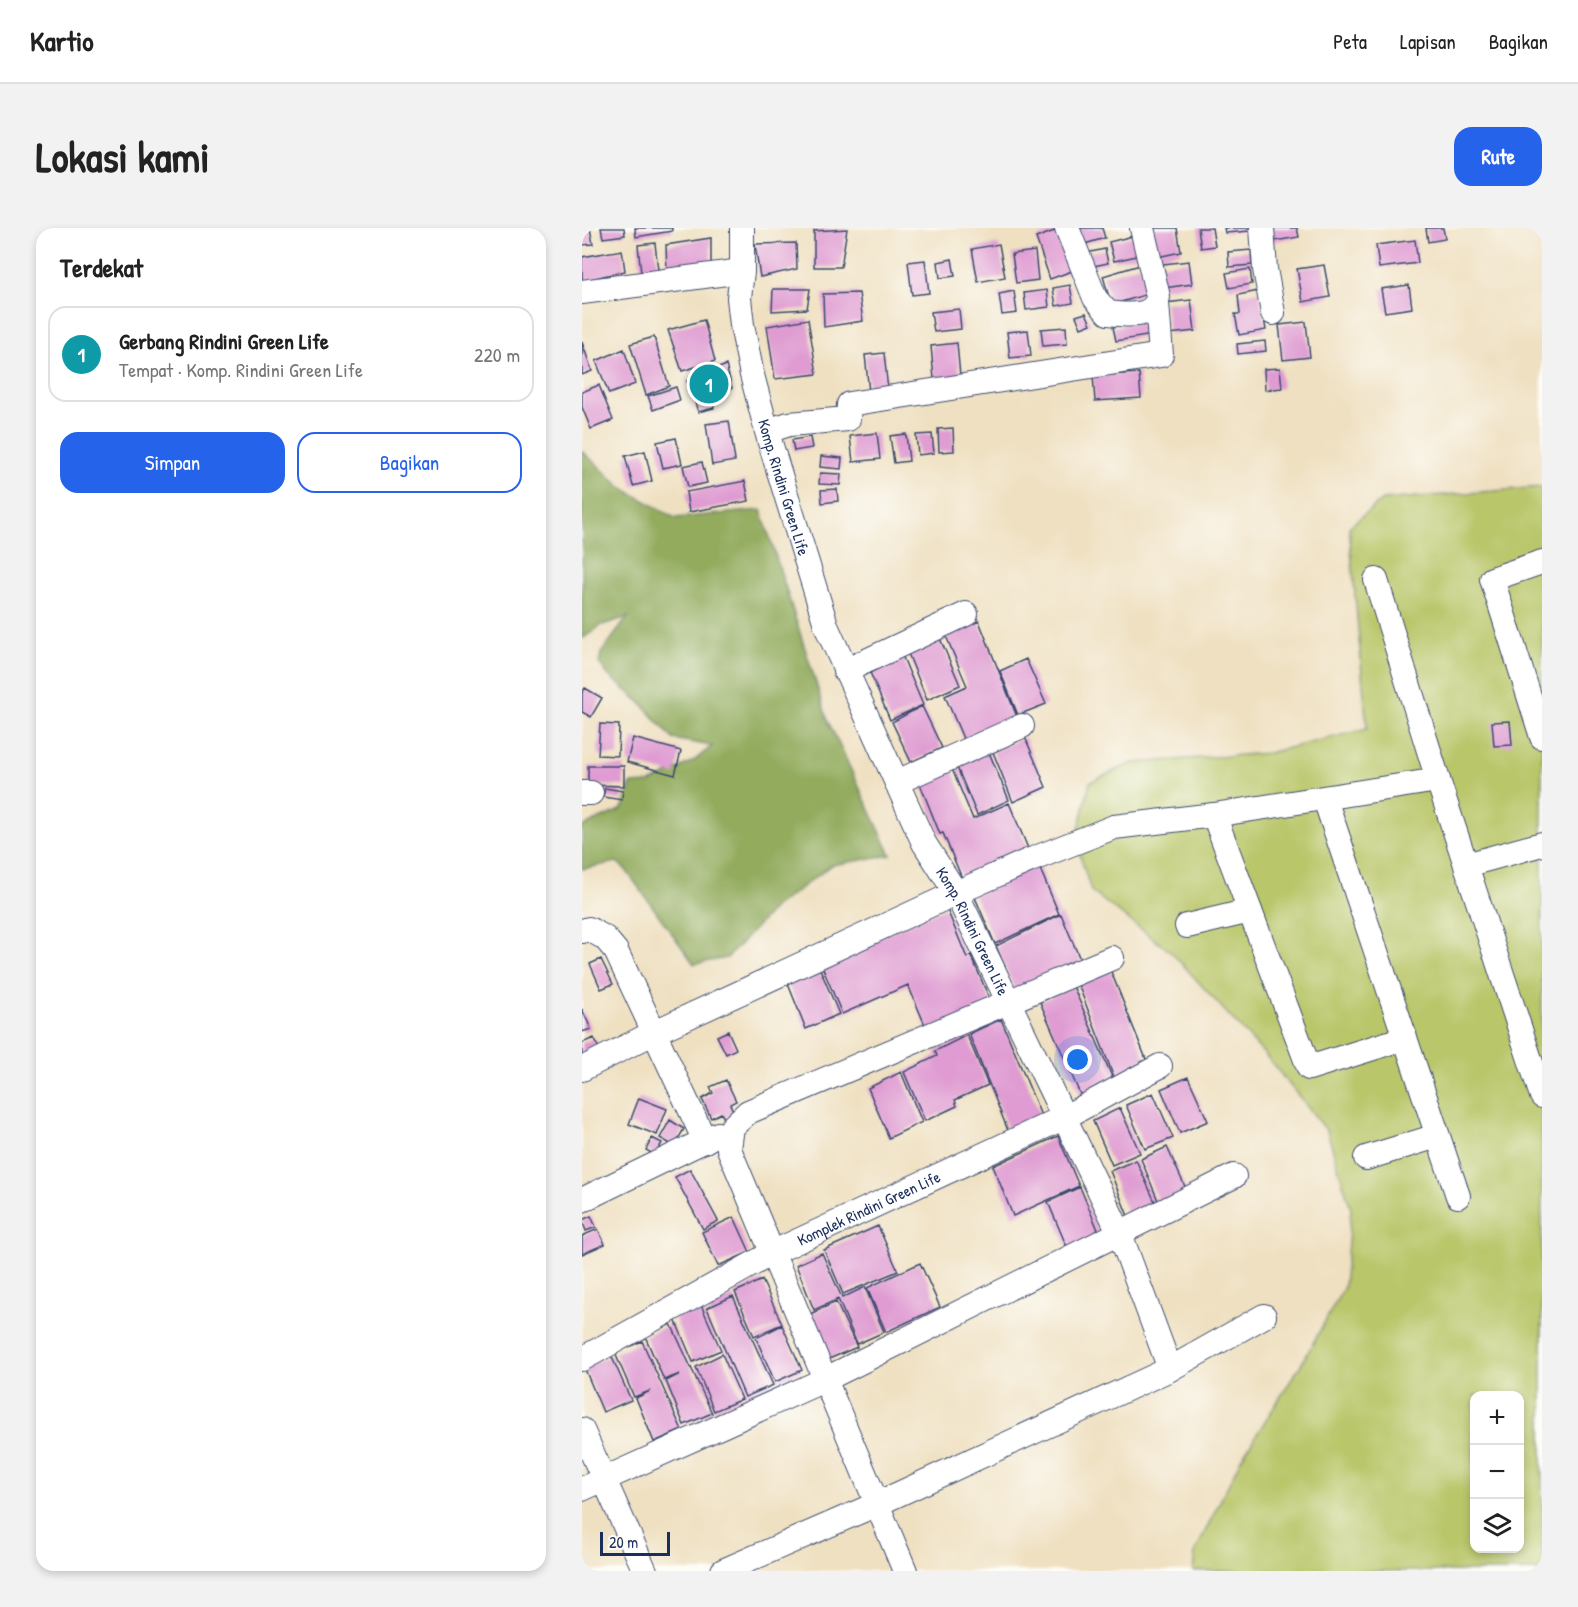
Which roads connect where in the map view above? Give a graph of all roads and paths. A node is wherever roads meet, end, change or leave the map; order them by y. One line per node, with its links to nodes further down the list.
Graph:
1 (743, 228): 2 (street); 6 (street, Komp. Rindini Green Life)
2 (751, 228)
3 (1067, 228): 8 (street)
4 (1142, 228): 8 (street)
5 (1262, 228): 9 (street)
6 (742, 272): 7 (street); 10 (street, Komp. Rindini Green Life)
7 (582, 292)
8 (1157, 303): 10 (street)
9 (1273, 313)
10 (767, 431): 14 (street, Komp. Rindini Green Life)
11 (1542, 562): 15 (street)
12 (1376, 580): 18 (street)
13 (966, 614): 14 (street)
14 (845, 671): 19 (street, Komp. Rindini Green Life)
15 (1533, 679): 17 (street)
16 (1022, 726): 19 (street)
17 (1542, 737)
18 (1438, 780): 20 (street); 23 (street)
19 (897, 782): 24 (street, Komp. Rindini Green Life)
20 (1325, 799): 21 (street); 31 (street)
21 (1214, 815): 24 (street); 25 (street)
22 (1542, 844): 23 (street)
23 (1466, 866): 34 (street)
24 (956, 893): 29 (street, Komp. Rindini Green Life); 30 (street)
25 (1250, 911): 26 (street); 31 (street)
26 (1187, 926)
27 (582, 931): 30 (street)
28 (1112, 958): 29 (street)
29 (1010, 1002): 35 (street, Komp. Rindini Green Life); 36 (street)
30 (655, 1032): 33 (street); 38 (street)
31 (1405, 1038): 37 (street)
32 (1160, 1066): 35 (street, Komplek Rindini Green Life)
33 (582, 1069)
34 (1542, 1096)
35 (1065, 1117): 43 (street, Komp. Rindini Green Life); 44 (street, Komplek Rindini Green Life)
36 (732, 1127): 38 (street); 44 (street)
37 (1437, 1136): 39 (street); 41 (street)
38 (705, 1141): 42 (street)
39 (1366, 1158)
40 (1234, 1176): 43 (street)
41 (1458, 1196)
42 (582, 1200)
43 (1120, 1234): 47 (street, Komp. Rindini Green Life); 48 (street)
44 (774, 1252): 46 (street, Komplek Rindini Green Life); 48 (street)
45 (1264, 1316): 47 (street)
46 (582, 1359)
47 (1170, 1369): 51 (street)
48 (825, 1380): 50 (street); 51 (street)
49 (582, 1430): 50 (street)
50 (592, 1484): 52 (street)
51 (877, 1504): 53 (street); 54 (street)
52 (645, 1571)
53 (723, 1571)
54 (905, 1571)

